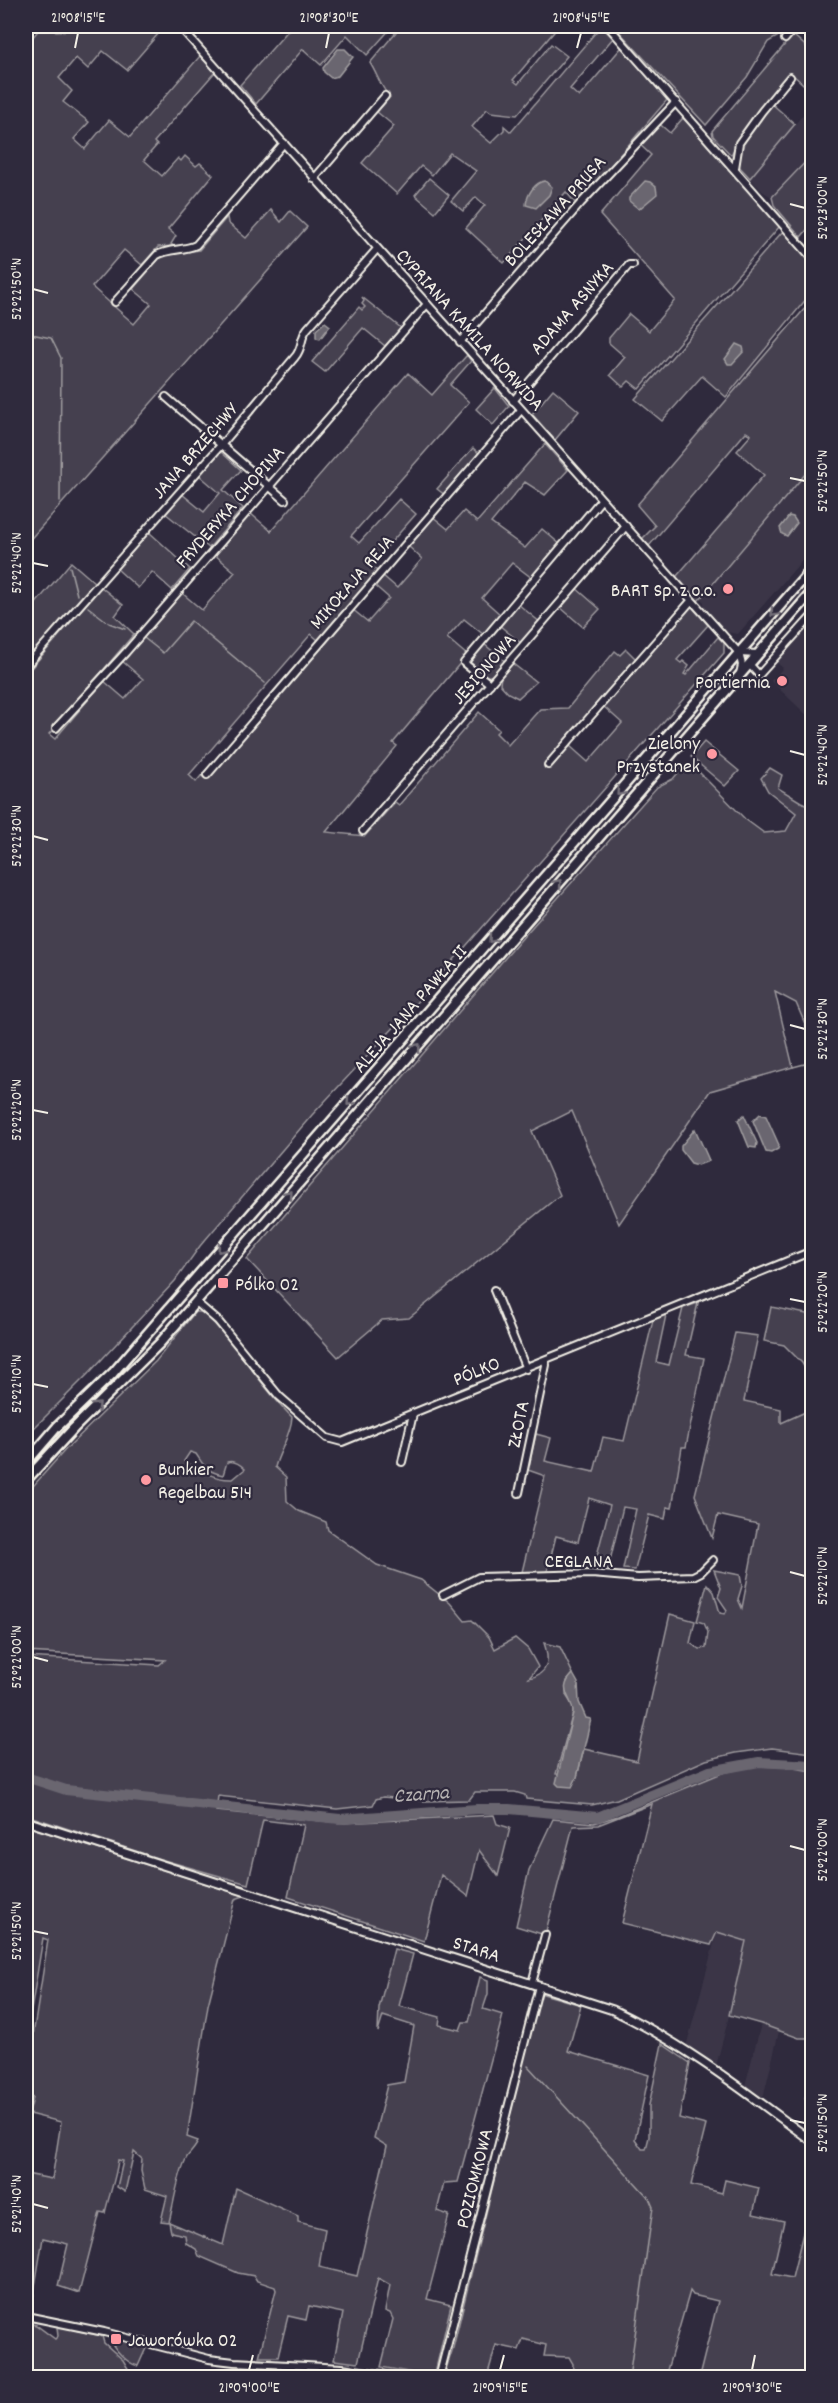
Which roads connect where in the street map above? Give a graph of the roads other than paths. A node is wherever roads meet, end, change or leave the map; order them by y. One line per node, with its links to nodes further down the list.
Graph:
1 (179, 26): 8 (street, CYPRIANA KAMILA NORWIDA)
2 (608, 26): 7 (street)
3 (796, 26): 4 (street)
4 (785, 39)
5 (790, 77): 9 (street)
6 (385, 96): 10 (street)
7 (676, 102): 9 (street); 16 (street, BOLESŁAWA PRUSA)
8 (284, 143): 10 (street, CYPRIANA KAMILA NORWIDA); 14 (street)
9 (735, 168): 12 (street)
10 (314, 179): 11 (street, CYPRIANA KAMILA NORWIDA)
11 (377, 249): 15 (street, CYPRIANA KAMILA NORWIDA); 20 (street, JANA BRZECHWY)
12 (813, 258)
13 (633, 266): 18 (street, ADAMA ASNYKA)
14 (115, 302)
15 (427, 304): 16 (street, CYPRIANA KAMILA NORWIDA); 21 (street, FRYDERYKA CHOPINA)
16 (459, 342): 18 (street, CYPRIANA KAMILA NORWIDA)
17 (165, 397): 20 (street)
18 (513, 401): 19 (street, CYPRIANA KAMILA NORWIDA)
19 (521, 410): 23 (street, CYPRIANA KAMILA NORWIDA); 37 (street, MIKOŁAJA REJA)
20 (222, 444): 21 (street); 32 (street, JANA BRZECHWY)
21 (269, 486): 22 (street); 35 (street, FRYDERYKA CHOPINA)
22 (285, 500)
23 (601, 500): 24 (street, CYPRIANA KAMILA NORWIDA); 34 (street)
24 (626, 526): 27 (street, CYPRIANA KAMILA NORWIDA); 34 (street, JESIONOWA)
25 (813, 569): 29 (main road, ALEJA JANA PAWŁA II, one-way to 29)
26 (813, 592): 30 (main road, ALEJA JANA PAWŁA II)
27 (691, 601): 29 (street, CYPRIANA KAMILA NORWIDA); 36 (street)
28 (813, 616): 31 (street)
29 (739, 653): 30 (street); 33 (street); 46 (main road, ALEJA JANA PAWŁA II, one-way to 46)
30 (758, 654): 31 (main road, ALEJA JANA PAWŁA II)
31 (749, 664): 33 (main road, ALEJA JANA PAWŁA II)
32 (26, 666)
33 (740, 675): 41 (main road, ALEJA JANA PAWŁA II, one-way to 33)
34 (490, 684): 38 (street, JESIONOWA)
35 (56, 728)
36 (549, 765)
37 (207, 775)
38 (363, 831)
39 (813, 1251): 42 (street, PÓLKO)
40 (494, 1290): 43 (street)
41 (196, 1302): 44 (street, PÓLKO); 47 (main road, ALEJA JANA PAWŁA II, one-way to 41)
42 (545, 1361): 43 (street, PÓLKO); 48 (street, ZŁOTA)
43 (526, 1369): 44 (street, PÓLKO)
44 (413, 1414): 45 (street)
45 (402, 1462)
46 (26, 1464)
47 (26, 1480)
48 (519, 1493)
49 (713, 1560): 50 (street, CEGLANA)
50 (443, 1594)
51 (26, 1821): 53 (street, STARA)
52 (545, 1935): 53 (street, POZIOMKOWA)
53 (535, 1985): 54 (street, STARA); 57 (street, POZIOMKOWA)
54 (813, 2141)
55 (26, 2316): 56 (street)
56 (405, 2378)
57 (439, 2378)

